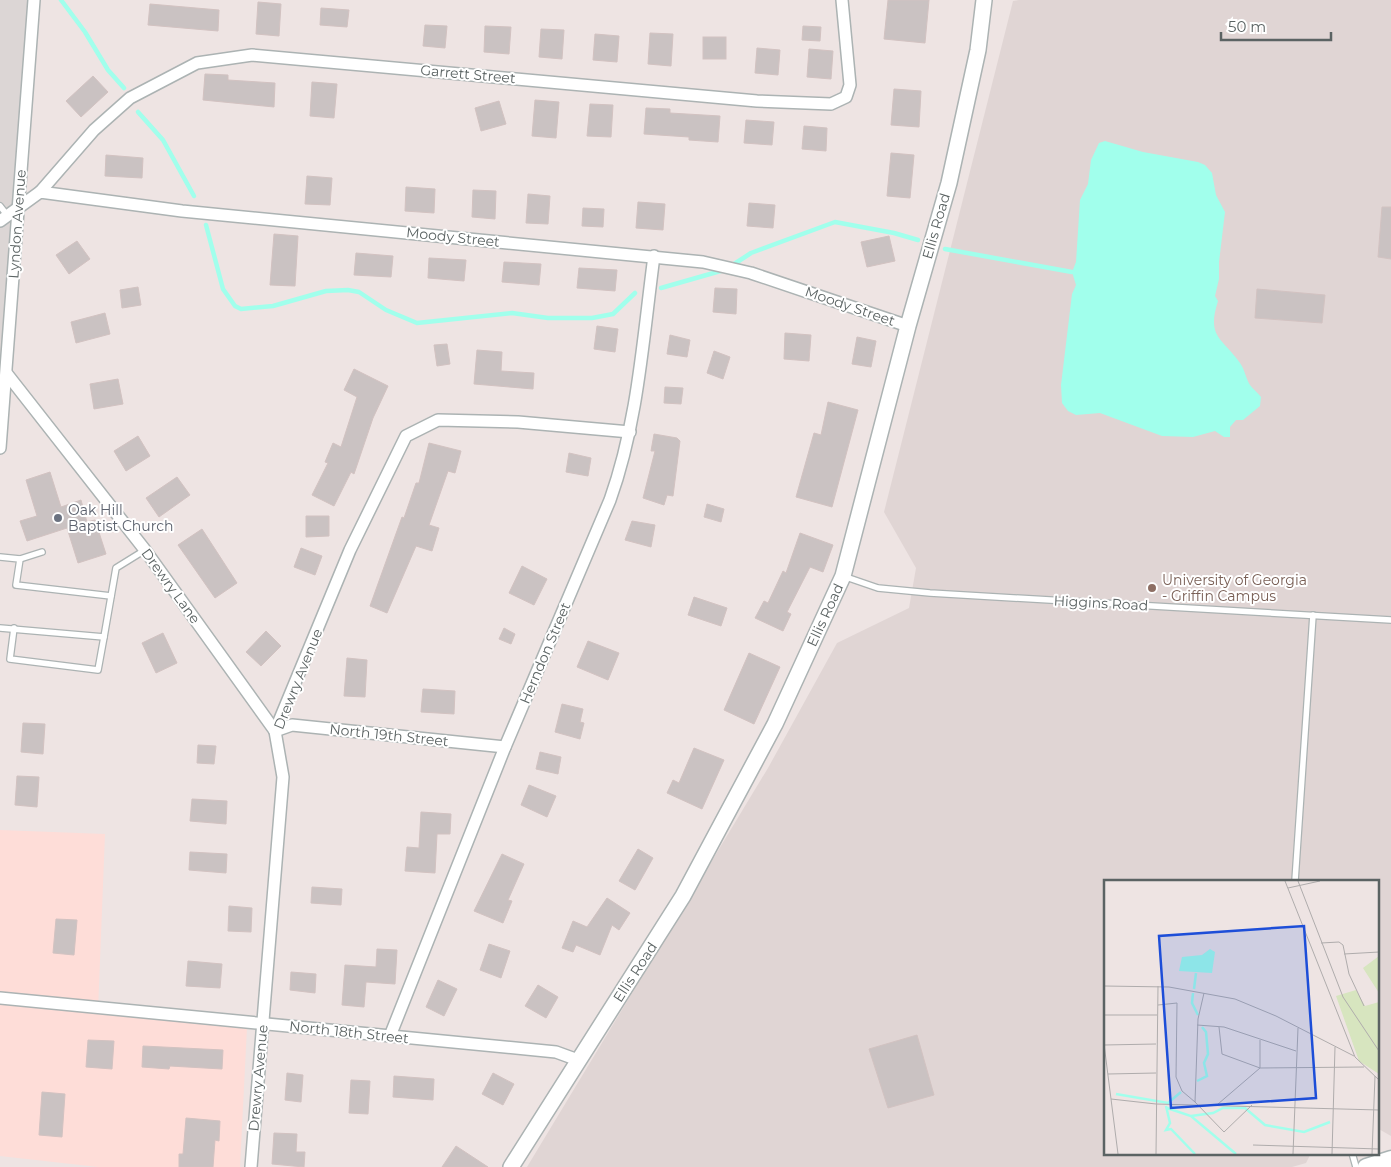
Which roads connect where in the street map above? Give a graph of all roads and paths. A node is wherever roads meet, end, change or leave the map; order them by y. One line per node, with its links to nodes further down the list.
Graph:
1 (34, 0): 5 (street, Lyndon Avenue)
2 (842, 0): 4 (street, Garrett Street)
3 (984, 0): 8 (street, Ellis Road)
4 (40, 192): 5 (street); 7 (street, Moody Street)
5 (18, 209): 6 (street); 9 (street, Lyndon Avenue)
6 (2, 214)
7 (654, 256): 8 (street, Moody Street); 10 (street, Herndon Street)
8 (908, 326): 16 (street, Ellis Road)
9 (7, 374): 11 (street, Lyndon Avenue); 12 (street, Drewry Lane)
10 (630, 432): 23 (street, Drewry Avenue); 24 (street, Herndon Street)
11 (0, 448)
12 (144, 550): 17 (lane); 23 (street, Drewry Lane)
13 (42, 552): 15 (lane)
14 (0, 557): 15 (lane)
15 (20, 559): 17 (lane)
16 (843, 576): 18 (lane, Higgins Road); 29 (street, Ellis Road)
17 (111, 596): 22 (lane)
18 (1313, 615): 19 (lane, Higgins Road); 25 (lane)
19 (1391, 620)
20 (0, 628): 21 (lane)
21 (14, 628): 22 (lane); 22 (lane)
22 (104, 637)
23 (275, 731): 24 (street, North 19th Street); 27 (street, Drewry Avenue)
24 (505, 747): 28 (street, Herndon Street)
25 (1295, 880)
26 (0, 998): 27 (street, North 18th Street)
27 (263, 1023): 28 (street, North 18th Street); 32 (street, Drewry Avenue)
28 (390, 1036): 29 (street, North 18th Street)
29 (578, 1060): 33 (street, Ellis Road)
30 (1352, 1154): 34 (lane)
31 (1391, 1159): 35 (main road)
32 (251, 1167)
33 (511, 1167)
34 (1356, 1167)
35 (1366, 1167)

